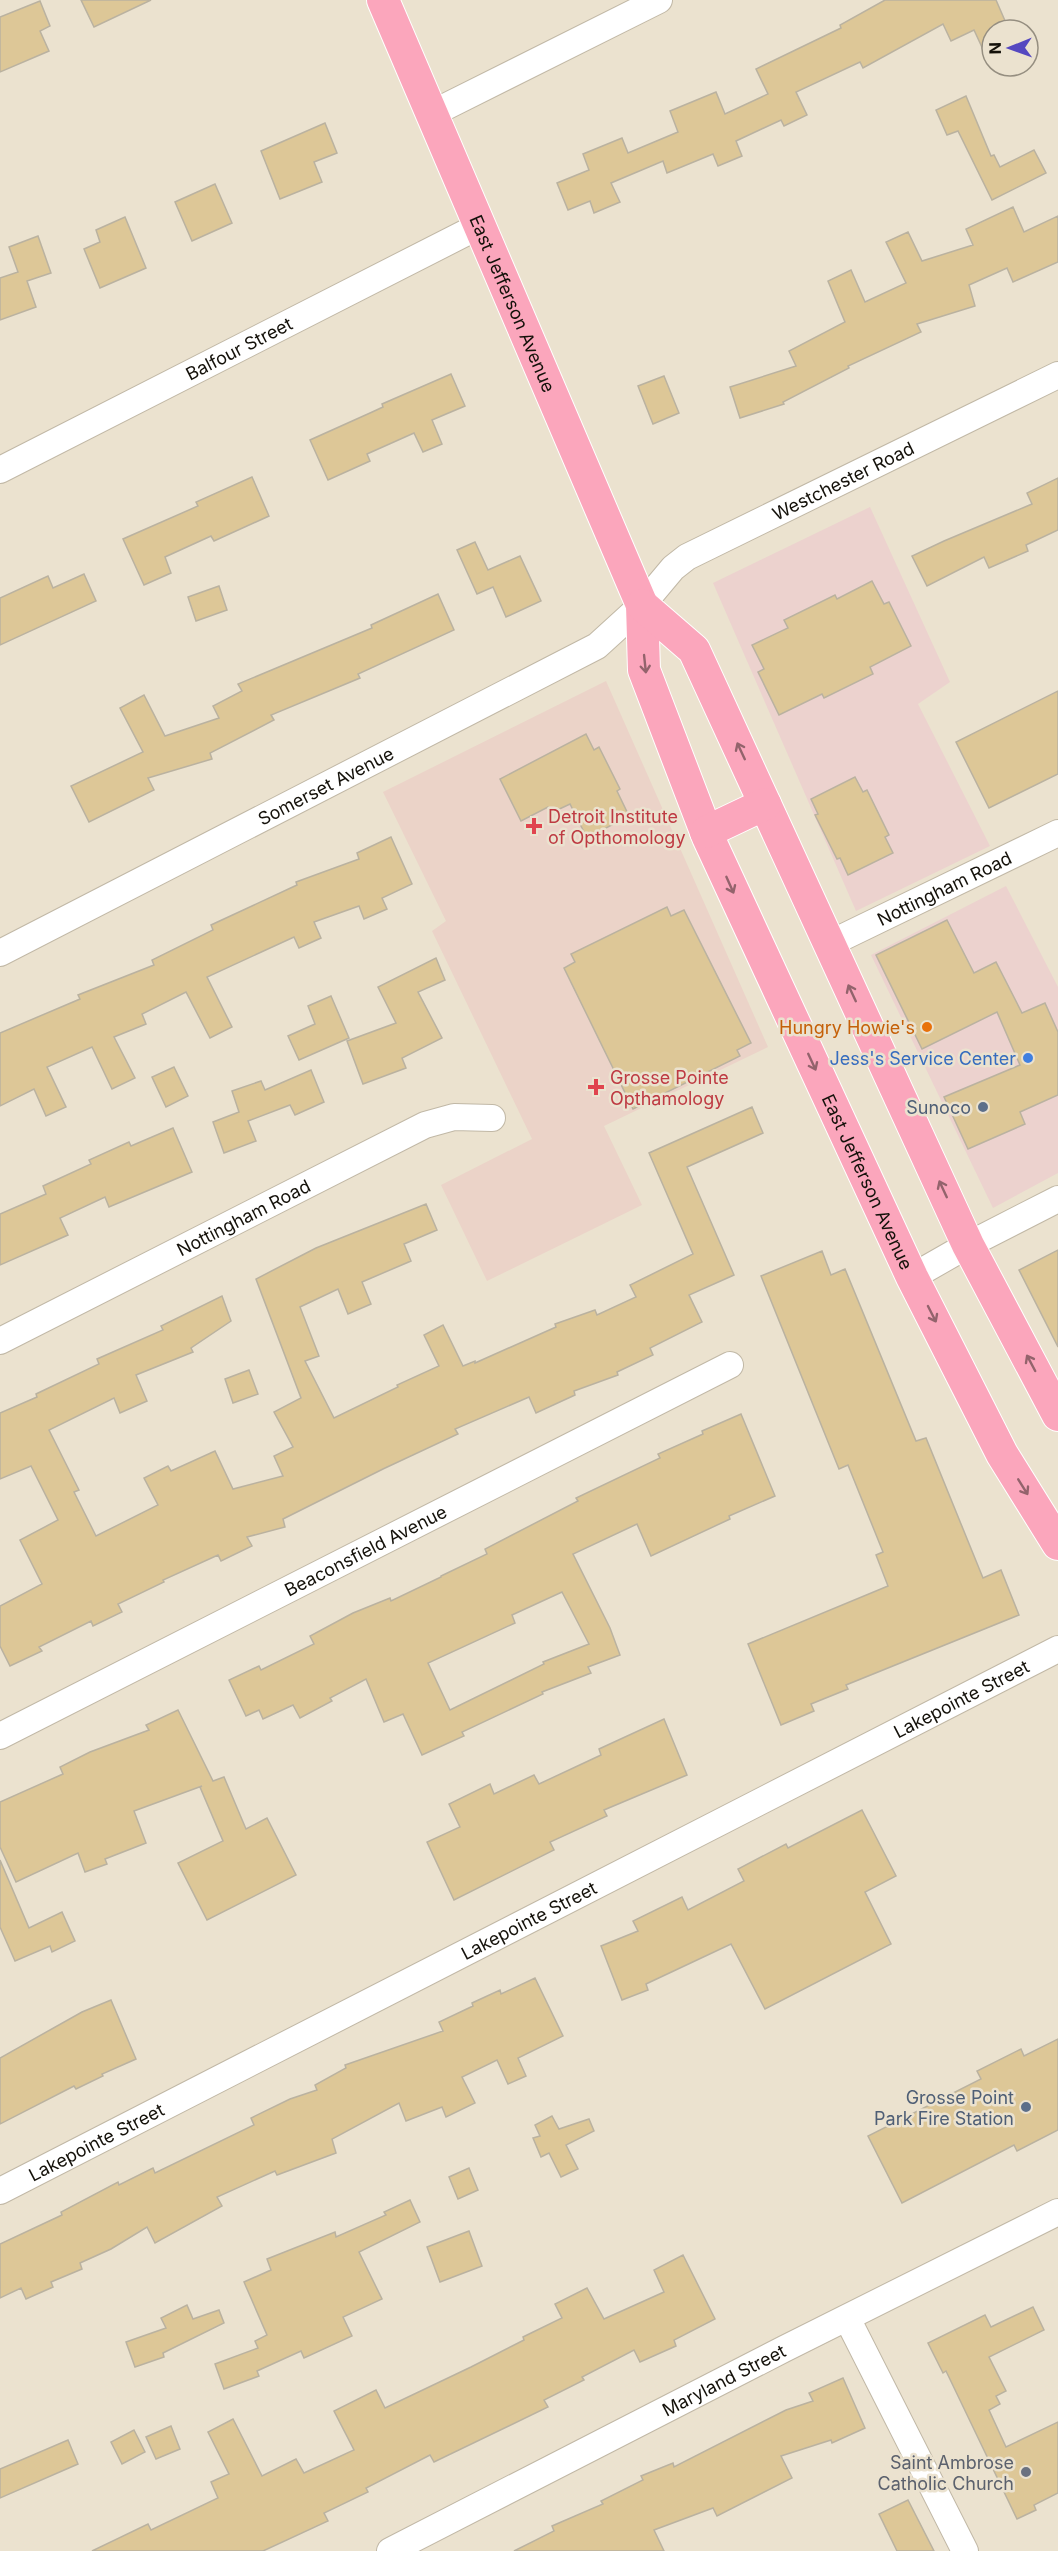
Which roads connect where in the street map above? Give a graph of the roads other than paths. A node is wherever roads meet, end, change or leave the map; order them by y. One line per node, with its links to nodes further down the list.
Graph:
1 (383, 0): 3 (main road, East Jefferson Avenue)
2 (659, 0): 3 (street)
3 (431, 114): 4 (main road, East Jefferson Avenue)
4 (479, 226): 6 (street, Balfour Street); 7 (main road, East Jefferson Avenue)
5 (1058, 375): 7 (street, Westchester Road)
6 (0, 470)
7 (642, 606): 8 (main road, East Jefferson Avenue, one-way to 7); 9 (main road, East Jefferson Avenue, one-way to 9); 12 (street, Somerset Avenue)
8 (765, 804): 9 (main road); 11 (main road, East Jefferson Avenue)
9 (706, 832): 16 (main road, East Jefferson Avenue, one-way to 16)
10 (1058, 833): 11 (street, Nottingham Road)
11 (830, 944): 15 (main road, East Jefferson Avenue, one-way to 11)
12 (0, 953)
13 (492, 1118): 17 (street, Nottingham Road)
14 (1058, 1199): 15 (street)
15 (968, 1245): 16 (street); 19 (main road, East Jefferson Avenue, one-way to 15)
16 (912, 1277): 20 (main road, East Jefferson Avenue, one-way to 20)
17 (0, 1341)
18 (730, 1365): 22 (street, Beaconsfield Avenue)
19 (1058, 1415)
20 (1058, 1544)
21 (1058, 1649): 23 (street, Lakepointe Street)
22 (0, 1736)
23 (0, 2191)
24 (1058, 2212): 25 (street, Maryland Street)
25 (847, 2318): 26 (street, Maryland Street); 27 (street)
26 (390, 2551)
27 (964, 2551)

